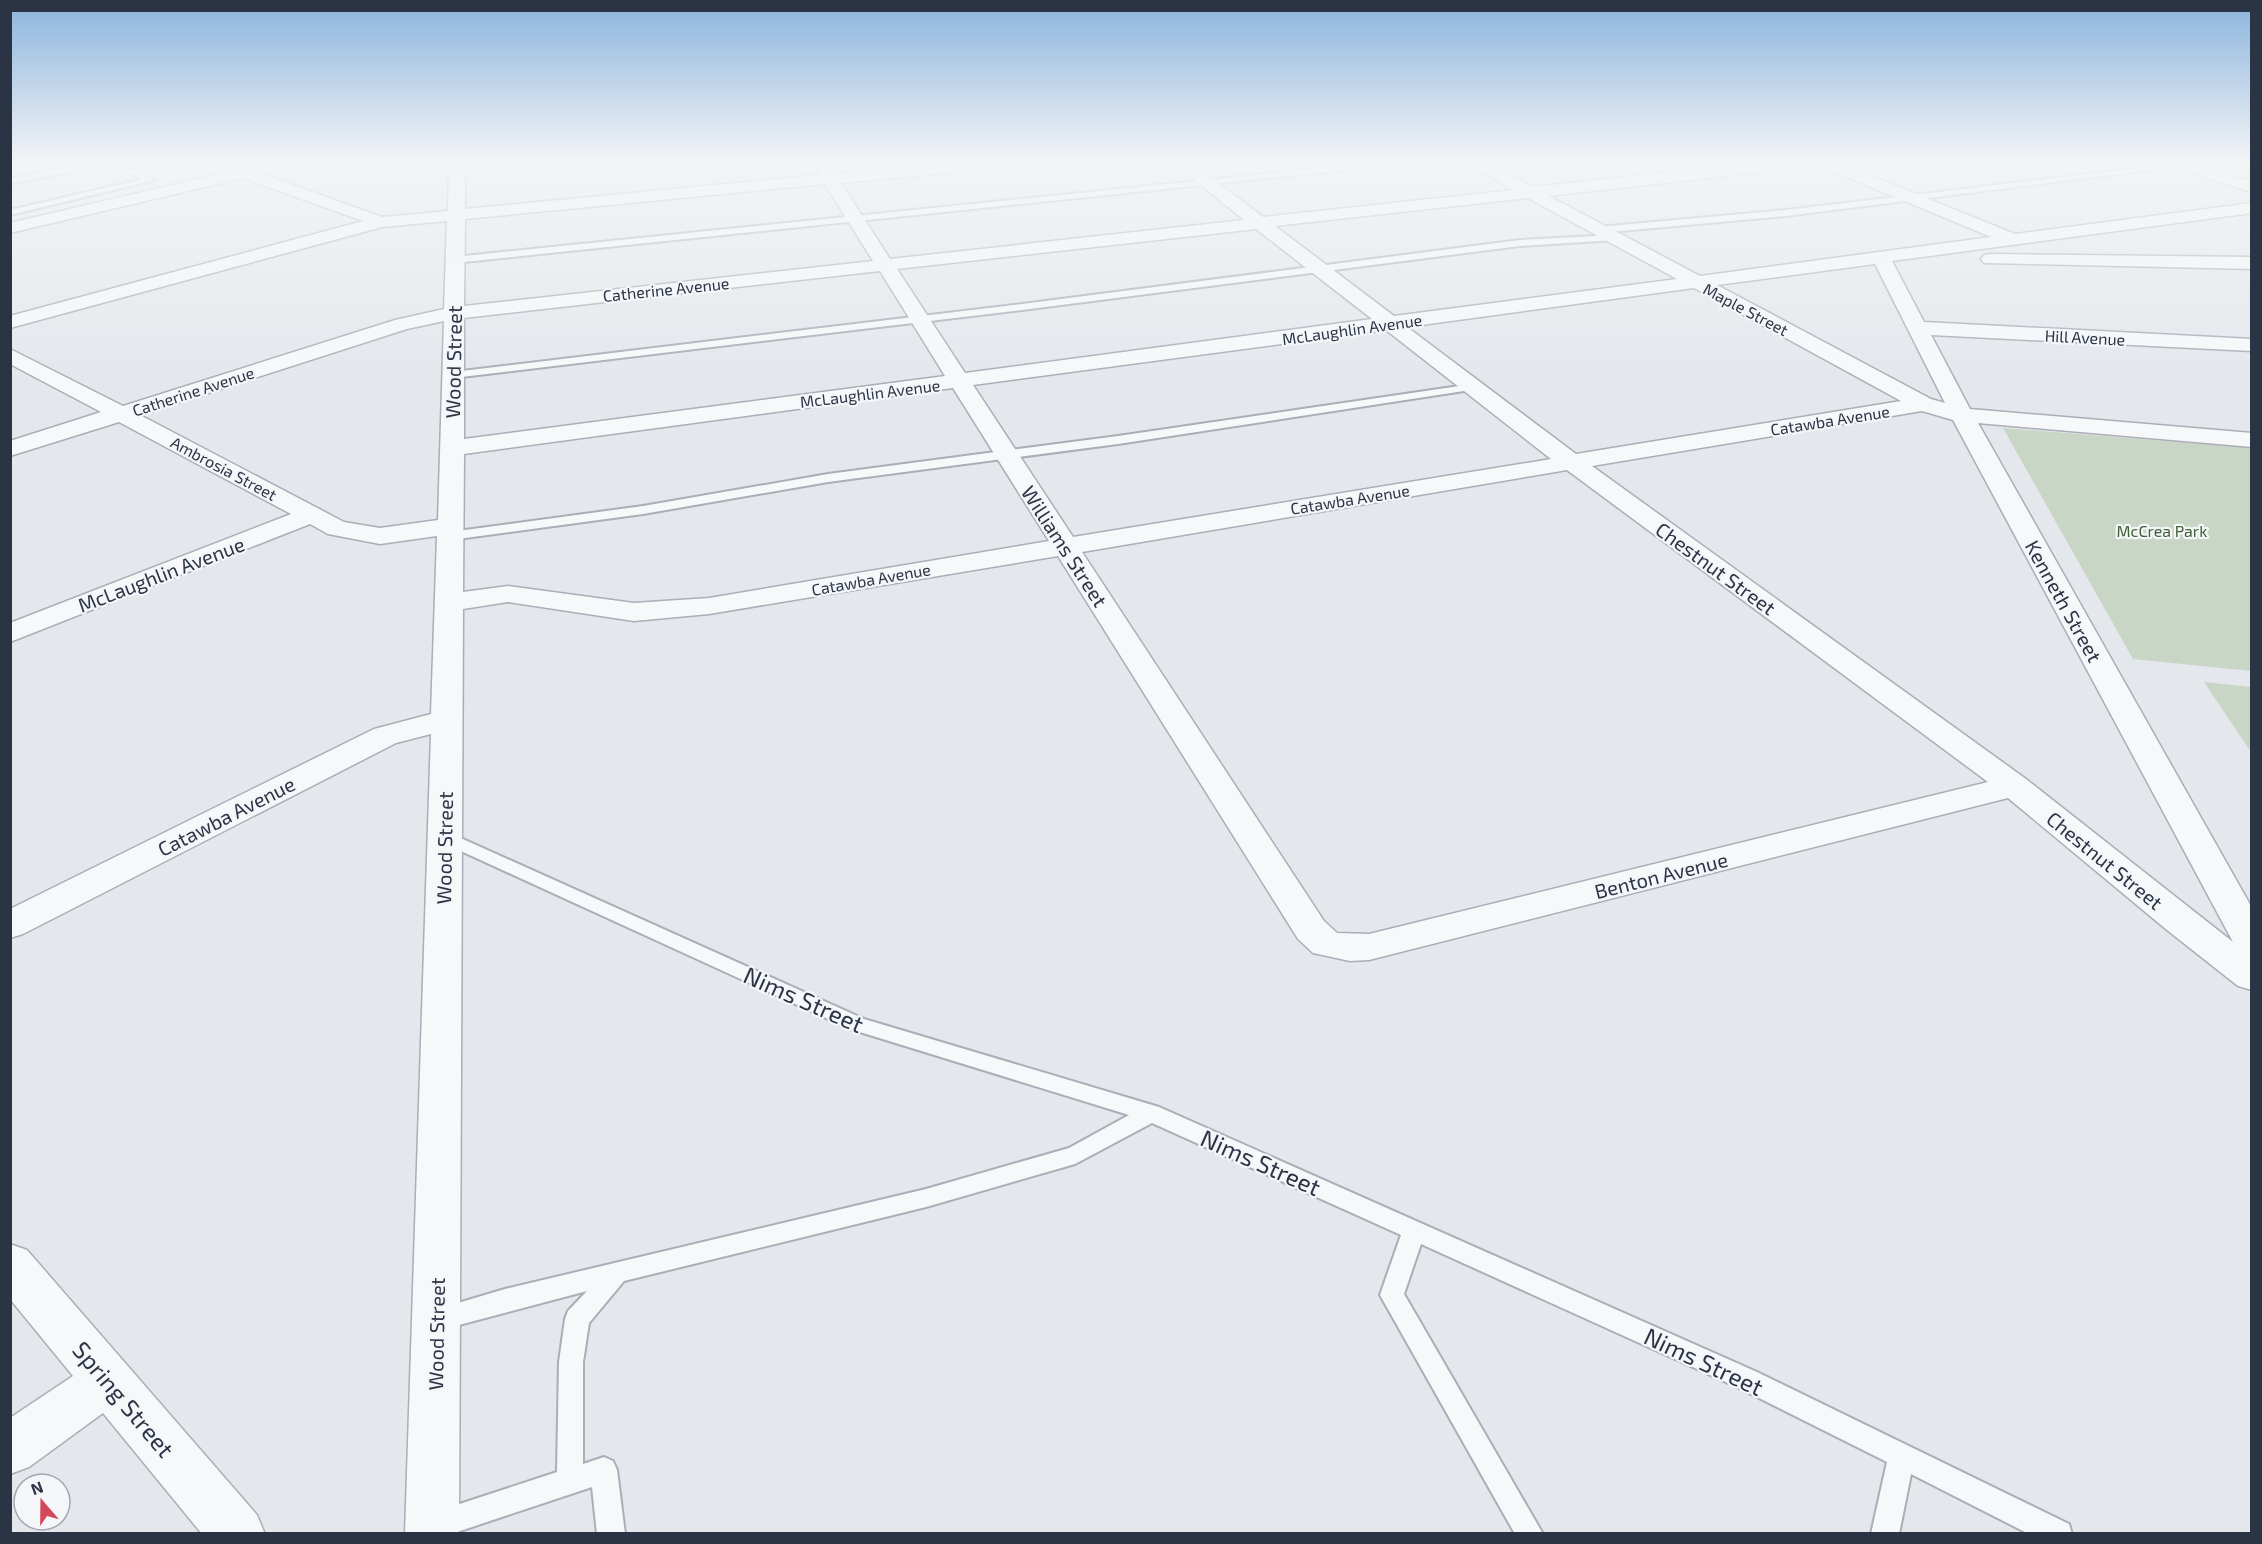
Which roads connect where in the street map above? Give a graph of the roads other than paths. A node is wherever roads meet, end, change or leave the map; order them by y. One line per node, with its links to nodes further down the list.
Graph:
1 (336, 234): 20 (street)
2 (455, 234): 12 (street, Wood Street)
3 (707, 234): 12 (lane)
4 (864, 234): 15 (street, Williams Street)
5 (1160, 234): 15 (street, Catherine Avenue)
6 (1274, 234): 16 (street, Chestnut Street)
7 (1606, 234): 16 (lane); 17 (street, Maple Street)
8 (1999, 234): 10 (street)
9 (2057, 234): 10 (street, McLaughlin Avenue)
10 (2013, 240): 11 (street, McLaughlin Avenue); 13 (street)
11 (1884, 257): 13 (street); 17 (street, McLaughlin Avenue); 22 (street, Kenneth Street)
12 (454, 260): 18 (street, Wood Street)
13 (2067, 260): 14 (street)
14 (2252, 263)
15 (884, 265): 18 (street, Catherine Avenue); 19 (street, Williams Street)
16 (1321, 269): 19 (lane); 21 (street, Chestnut Street)
17 (1696, 282): 21 (street, McLaughlin Avenue); 28 (street, Maple Street)
18 (455, 313): 25 (street, Wood Street); 29 (street, Catherine Avenue)
19 (919, 318): 25 (lane); 26 (street, Williams Street)
20 (10, 322)
21 (1390, 324): 26 (street, McLaughlin Avenue); 27 (street, Chestnut Street)
22 (1919, 328): 23 (street, Hill Avenue); 30 (street, Kenneth Street)
23 (2252, 345)
24 (10, 355): 29 (street, Ambrosia Street)
25 (453, 375): 32 (street, Wood Street)
26 (959, 381): 32 (street, McLaughlin Avenue); 34 (street, Williams Street)
27 (1473, 387): 34 (lane); 35 (street, Chestnut Street)
28 (1923, 404): 30 (street, Catawba Avenue); 35 (street, Catawba Avenue)
29 (121, 414): 33 (street, Catherine Avenue); 36 (street, Ambrosia Street)
30 (1962, 415): 31 (street, Catawba Avenue); 46 (street, Kenneth Street)
31 (2252, 440)
32 (452, 448): 37 (street, Wood Street)
33 (10, 449)
34 (1006, 454): 37 (lane); 38 (street, Williams Street)
35 (1571, 462): 38 (street, Catawba Avenue); 42 (street, Chestnut Street)
36 (311, 515): 37 (street, Ambrosia Street); 40 (street, McLaughlin Avenue)
37 (450, 531): 39 (street, Wood Street)
38 (1065, 546): 39 (street, Catawba Avenue); 45 (street, Williams Street)
39 (450, 602): 41 (street, Wood Street)
40 (10, 633)
41 (446, 720): 43 (street, Wood Street); 44 (street, Catawba Avenue)
42 (2014, 786): 45 (street, Benton Avenue); 47 (street, Chestnut Street)
43 (445, 837): 48 (lane, Nims Street); 52 (street, Wood Street)
44 (10, 925)
45 (1311, 930)
46 (2252, 942)
47 (2252, 976)
48 (1151, 1113): 49 (lane, Nims Street); 51 (lane)
49 (1414, 1231): 55 (lane, Nims Street); 60 (lane)
50 (10, 1264): 53 (street, Spring Street)
51 (616, 1274): 52 (lane); 56 (lane)
52 (436, 1320): 57 (street, Wood Street)
53 (107, 1381): 54 (street); 58 (street, Spring Street)
54 (10, 1449)
55 (1901, 1456): 61 (lane); 62 (lane, Nims Street)
56 (570, 1480): 57 (lane); 59 (lane)
57 (432, 1530)
58 (238, 1533)
59 (611, 1533)
60 (1530, 1533)
61 (1885, 1533)
62 (2059, 1533)

